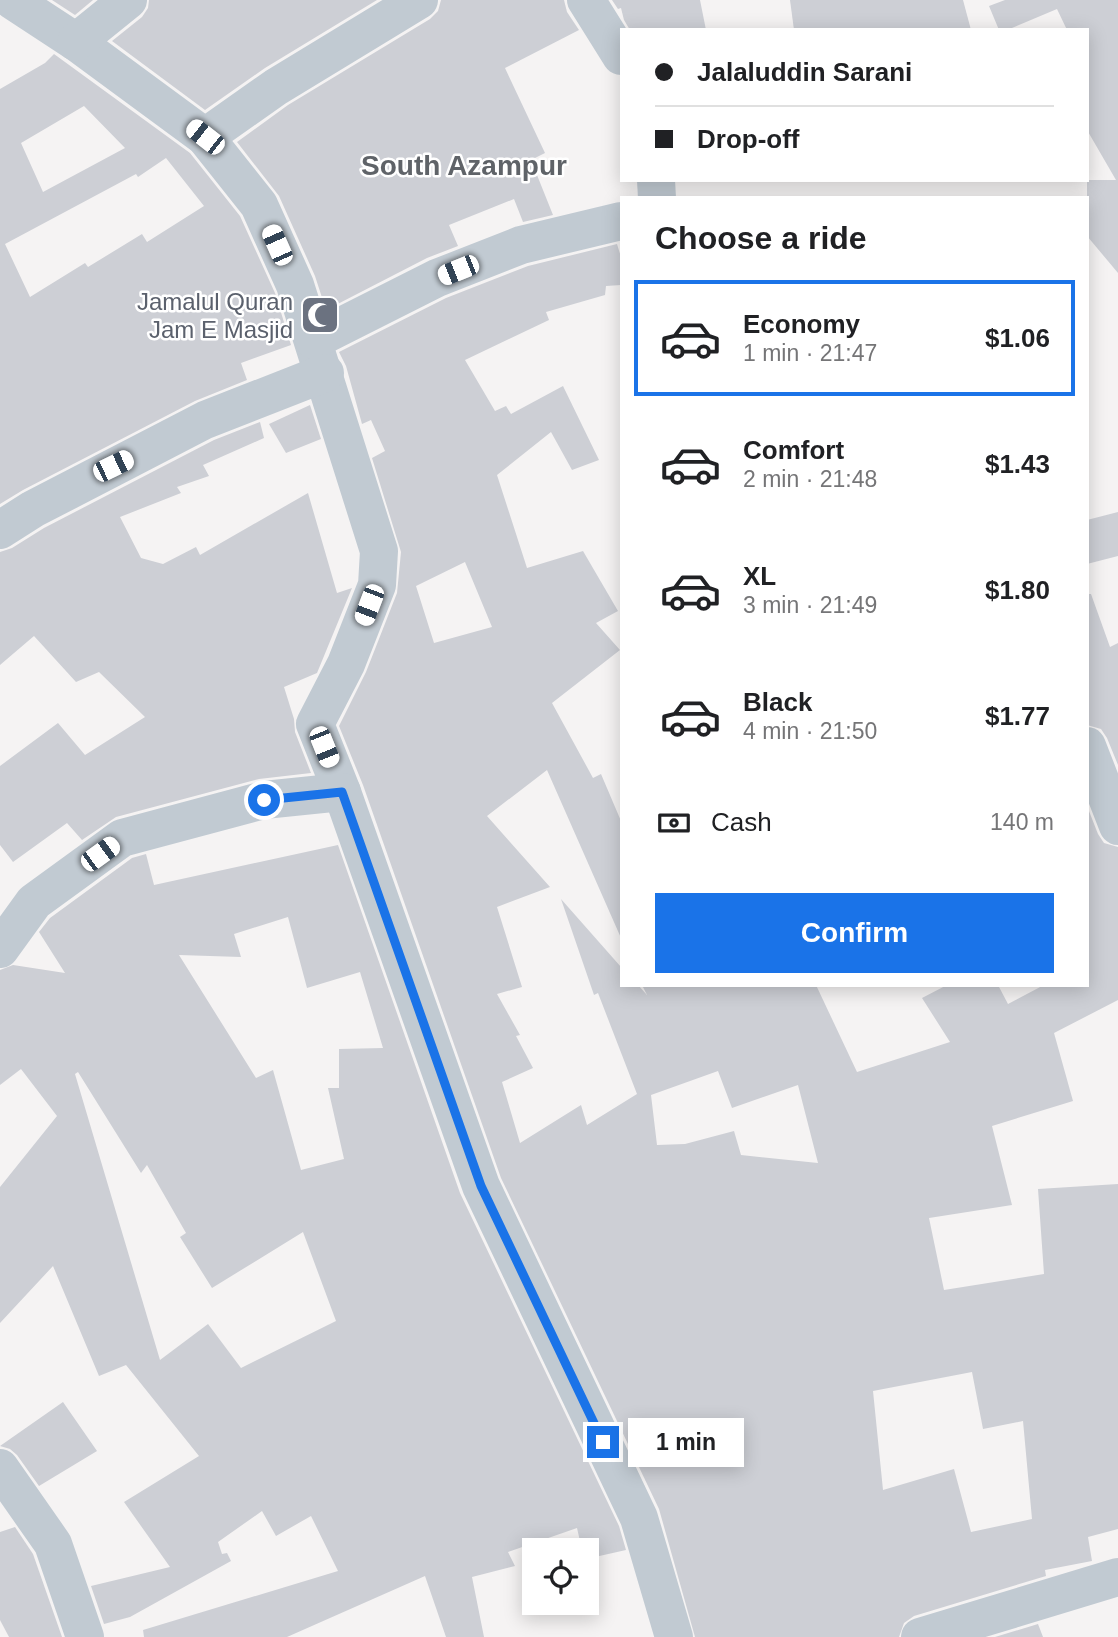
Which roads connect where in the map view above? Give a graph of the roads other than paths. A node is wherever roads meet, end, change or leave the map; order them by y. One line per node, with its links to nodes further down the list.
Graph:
1 (12, 0): 5 (street)
2 (128, 0): 5 (street)
3 (419, 0): 7 (street)
4 (586, 0): 6 (street)
5 (76, 42): 7 (street)
6 (620, 54)
7 (205, 137): 9 (street)
8 (620, 221): 9 (street)
9 (319, 357): 10 (street); 12 (street)
10 (0, 530)
11 (1089, 751): 13 (street)
12 (342, 792): 14 (street); 18 (street)
13 (1118, 826)
14 (0, 949)
15 (0, 1468): 17 (street)
16 (1118, 1577): 19 (street)
17 (85, 1637)
18 (674, 1637)
19 (920, 1637)

